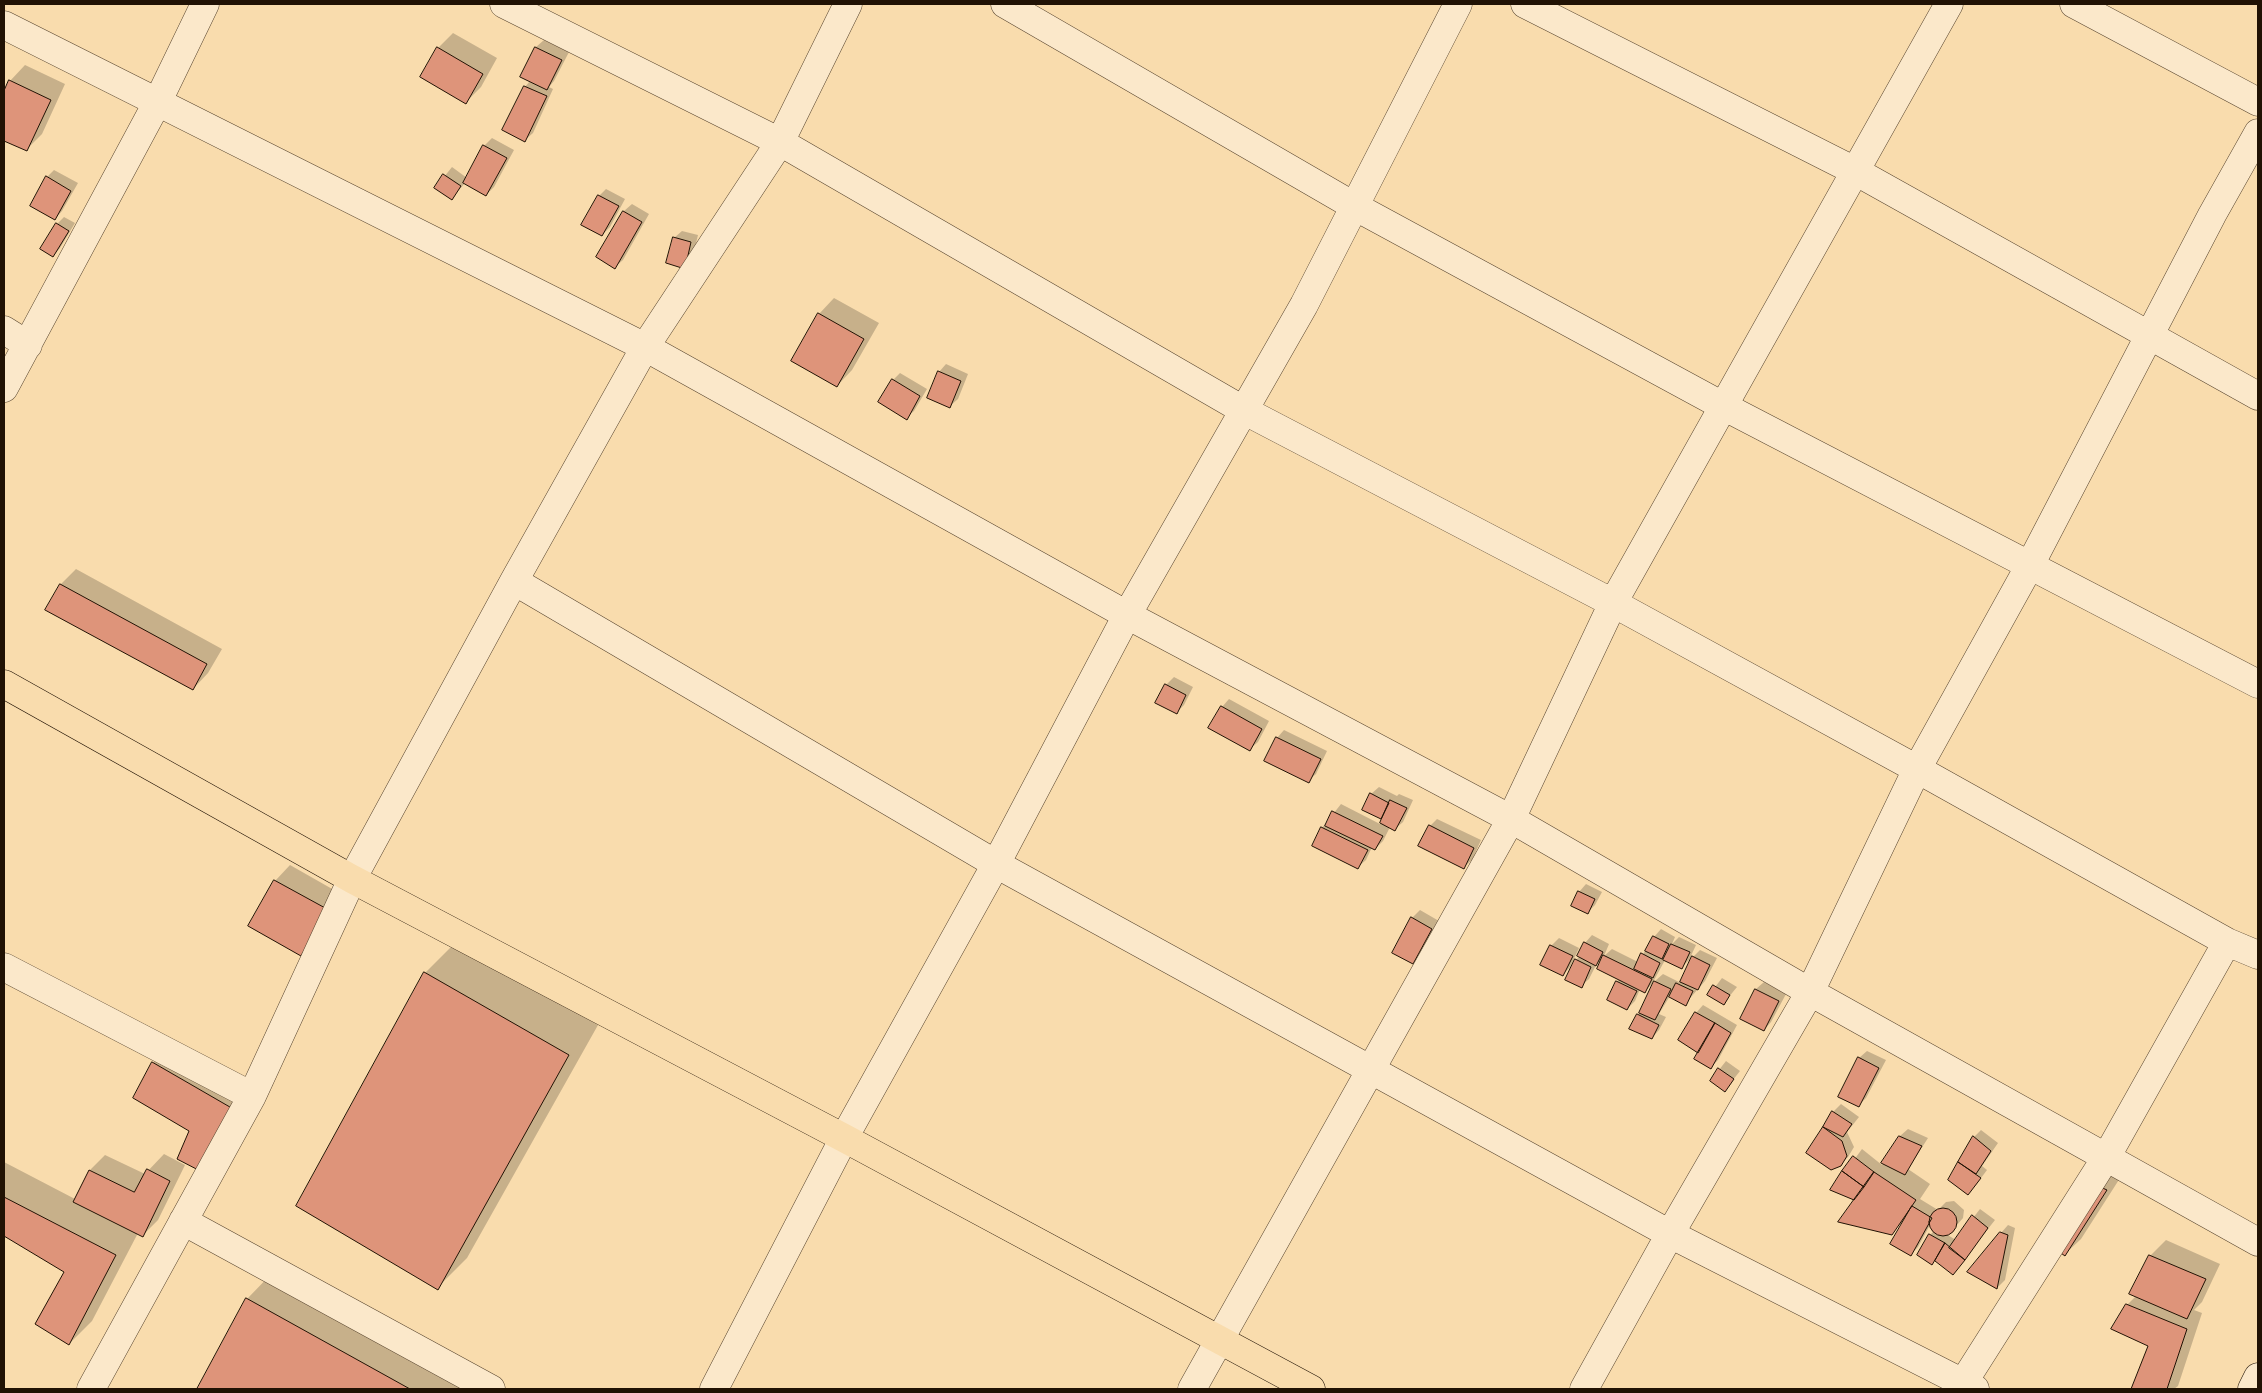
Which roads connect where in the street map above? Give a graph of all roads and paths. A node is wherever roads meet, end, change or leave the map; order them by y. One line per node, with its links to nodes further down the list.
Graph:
1 (205, 4): 10 (street)
2 (504, 4): 13 (street)
3 (848, 4): 13 (street)
4 (1005, 4): 15 (street)
5 (1458, 4): 15 (street)
6 (1525, 4): 14 (street)
7 (1949, 4): 14 (street)
8 (2074, 4): 11 (street)
9 (4, 25): 10 (street)
10 (158, 101): 18 (street); 19 (street)
11 (2258, 102)
12 (2258, 133): 17 (street)
13 (780, 142): 19 (street); 23 (street)
14 (1855, 171): 17 (street); 22 (street)
15 (1354, 206): 22 (street); 23 (street)
16 (4, 330): 18 (street)
17 (2149, 336): 21 (street); 24 (street)
18 (28, 345): 20 (street)
19 (646, 347): 25 (street); 27 (street)
20 (4, 388)
21 (2258, 396)
22 (1723, 406): 24 (street); 26 (street)
23 (1245, 410): 26 (street); 27 (street)
24 (2030, 565): 29 (street); 30 (street)
25 (514, 581): 32 (street); 33 (street)
26 (1613, 603): 30 (street); 31 (street)
27 (1127, 615): 31 (street); 32 (street)
28 (4, 684): 33 (highway)
29 (2258, 684)
30 (1917, 769): 34 (street); 37 (street)
31 (1511, 819): 37 (street); 38 (street)
32 (996, 864): 38 (street); 40 (street)
33 (352, 879): 39 (street); 40 (highway)
34 (2227, 942): 35 (street); 41 (street)
35 (2258, 955)
36 (4, 967): 39 (street)
37 (1810, 992): 41 (street); 43 (street)
38 (1370, 1070): 43 (street); 45 (street)
39 (252, 1096): 42 (street)
40 (844, 1138): 45 (highway); 50 (street)
41 (2106, 1156): 44 (street); 47 (street)
42 (183, 1221): 48 (street); 49 (street)
43 (1670, 1234): 47 (street); 53 (street)
44 (2258, 1242)
45 (1219, 1339): 51 (street); 52 (highway)
46 (2258, 1376): 54 (street)
47 (1969, 1386)
48 (91, 1389)
49 (491, 1389)
50 (714, 1389)
51 (1192, 1389)
52 (1311, 1389)
53 (1584, 1389)
54 (2252, 1389)

